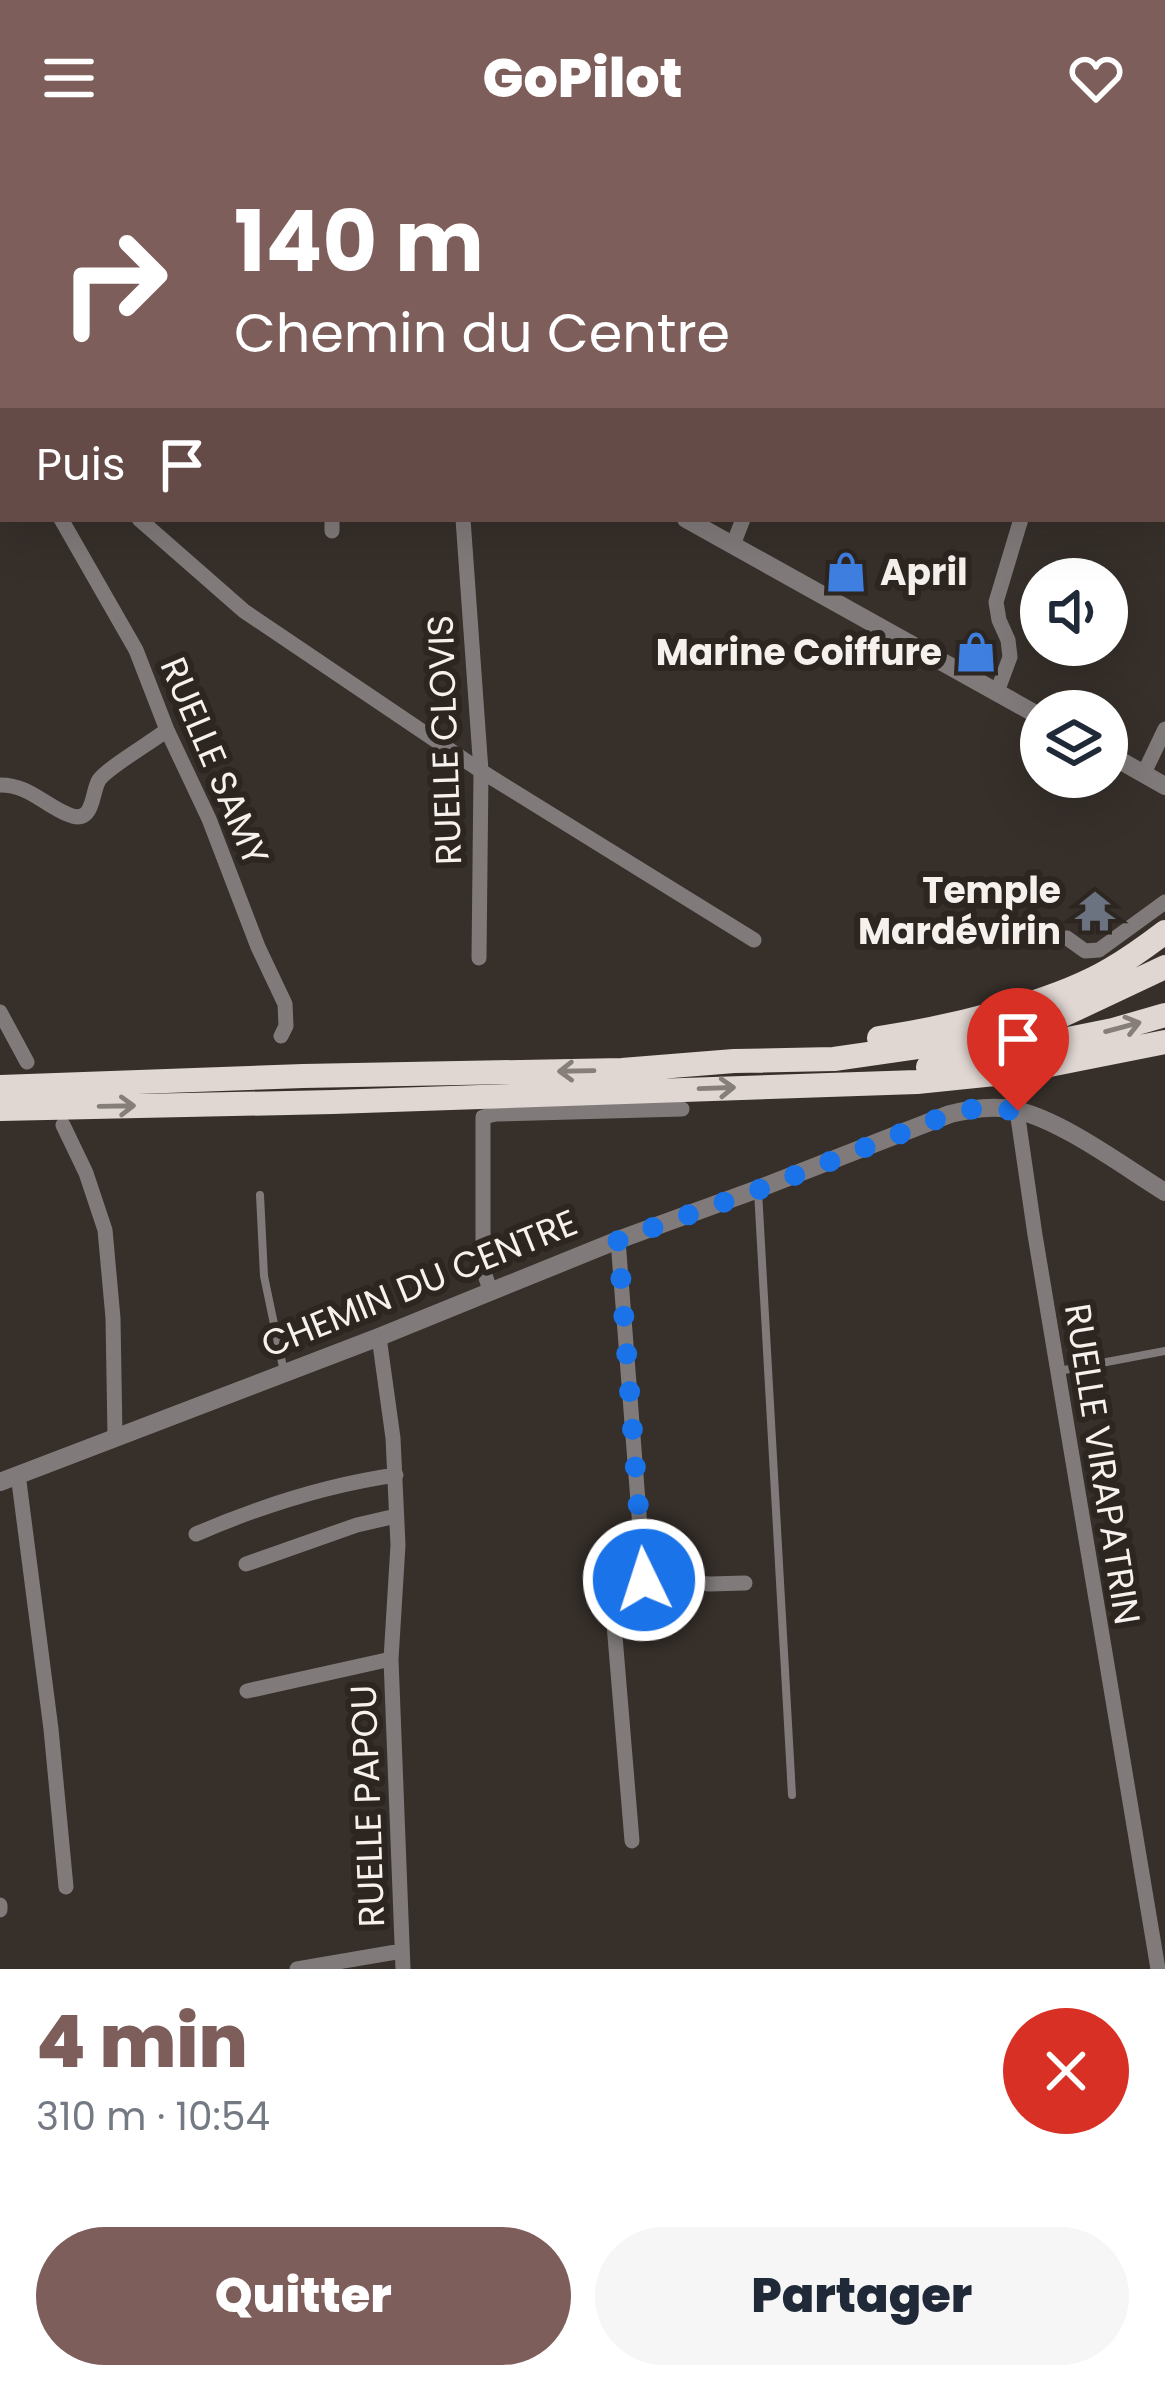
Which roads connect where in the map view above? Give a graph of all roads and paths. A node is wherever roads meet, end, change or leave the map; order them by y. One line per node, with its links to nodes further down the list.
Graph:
1 (63, 522): 11 (street, RUELLE SAMY)
2 (142, 522): 13 (street)
3 (463, 522): 13 (street, RUELLE CLOVIS)
4 (691, 522): 7 (street)
5 (742, 522): 7 (street)
6 (1020, 522): 8 (street)
7 (733, 545): 8 (street)
8 (997, 692): 9 (street)
9 (1020, 705)
10 (1165, 729): 14 (street)
11 (167, 730): 15 (street); 25 (street, RUELLE SAMY)
12 (1128, 764): 14 (street)
13 (481, 771): 20 (street); 21 (street, RUELLE CLOVIS)
14 (1144, 773): 16 (street)
15 (0, 785)
16 (1165, 786)
17 (1165, 902): 19 (street)
18 (1165, 932): 27 (highway)
19 (1067, 938)
20 (754, 940)
21 (479, 958)
22 (1165, 967): 27 (highway)
23 (0, 1012): 28 (street)
24 (1165, 1015): 29 (highway, one-way to 24)
25 (280, 1036)
26 (1165, 1042): 29 (highway)
27 (734, 1061): 30 (highway, one-way to 30)
28 (27, 1062)
29 (843, 1083): 32 (highway, one-way to 29)
30 (0, 1088)
31 (682, 1108): 39 (street)
32 (0, 1109)
33 (1018, 1111): 35 (street, CHEMIN DU CENTRE); 36 (street, CHEMIN DU CENTRE); 43 (street, RUELLE VIRAPATRIN)
34 (63, 1126): 44 (street)
35 (758, 1190): 38 (street, CHEMIN DU CENTRE); 54 (lane)
36 (1165, 1192)
37 (260, 1195): 42 (lane)
38 (618, 1240): 39 (street, CHEMIN DU CENTRE); 50 (street)
39 (490, 1290): 40 (street, CHEMIN DU CENTRE)
40 (379, 1337): 42 (street, CHEMIN DU CENTRE); 45 (street, RUELLE PAPOU)
41 (1165, 1351): 43 (lane)
42 (285, 1372): 44 (street, CHEMIN DU CENTRE)
43 (1058, 1372): 59 (street, RUELLE VIRAPATRIN)
44 (115, 1436): 46 (street, CHEMIN DU CENTRE)
45 (396, 1475): 47 (street, RUELLE PAPOU); 48 (street)
46 (9, 1478): 56 (street)
47 (396, 1516): 49 (street); 52 (street, RUELLE PAPOU)
48 (196, 1534)
49 (246, 1564)
50 (644, 1580): 51 (street); 55 (street)
51 (745, 1583)
52 (391, 1659): 53 (street, RUELLE PAPOU); 57 (street, RUELLE PAPOU)
53 (248, 1691)
54 (792, 1795)
55 (632, 1841)
56 (66, 1887)
57 (402, 1960): 58 (street, RUELLE PAPOU)
58 (297, 1969)
59 (1158, 1969)

